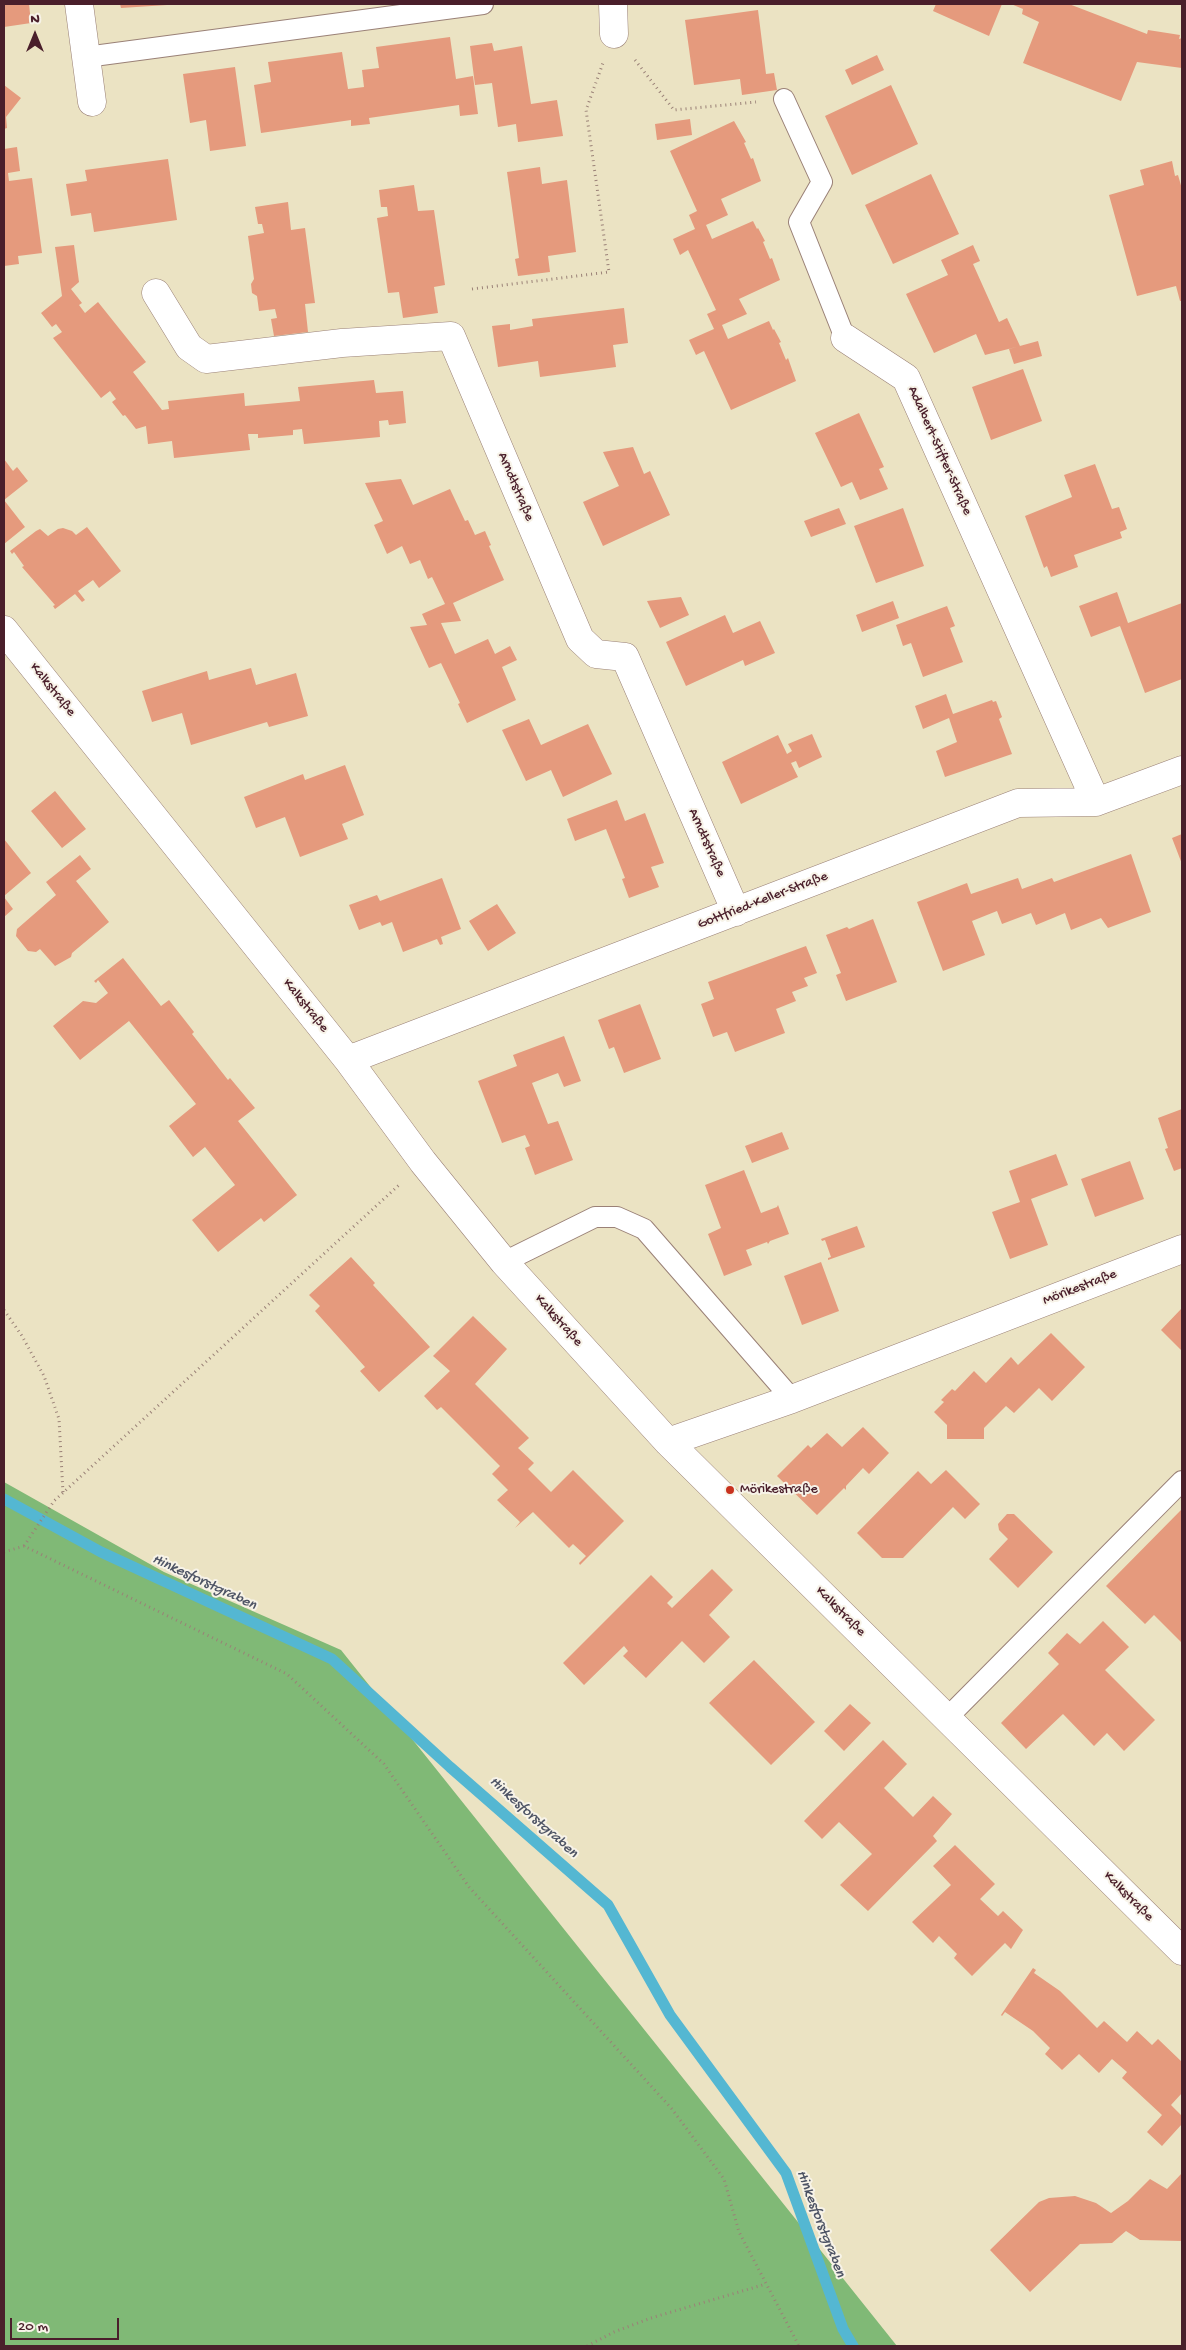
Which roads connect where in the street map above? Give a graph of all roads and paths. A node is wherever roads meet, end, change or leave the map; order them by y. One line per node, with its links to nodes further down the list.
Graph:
1 (79, 4): 5 (street)
2 (484, 4): 5 (lane)
3 (613, 4): 4 (street)
4 (614, 34): 6 (path); 8 (path)
5 (86, 57): 7 (street)
6 (784, 99): 10 (lane, Adalbert-Stifter-Straße)
7 (92, 102)
8 (472, 288)
9 (156, 293): 14 (street, Arndtstraße)
10 (845, 338): 13 (street, Adalbert-Stifter-Straße)
11 (4, 630): 15 (street, Kalkstraße)
12 (1182, 770): 13 (street, Gottfried-Keller-Straße)
13 (1096, 802): 14 (street, Gottfried-Keller-Straße)
14 (736, 912): 15 (street, Gottfried-Keller-Straße)
15 (348, 1060): 16 (street, Kalkstraße)
16 (423, 1162): 18 (street, Kalkstraße); 23 (path)
17 (1182, 1249): 20 (street, Mörikestraße)
18 (504, 1262): 20 (lane); 21 (street, Kalkstraße)
19 (4, 1310): 23 (path)
20 (792, 1399): 21 (street, Mörikestraße)
21 (668, 1442): 26 (street, Kalkstraße)
22 (1182, 1480): 26 (lane)
23 (63, 1494): 24 (path)
24 (24, 1546): 25 (path); 28 (path)
25 (4, 1552)
26 (947, 1718): 27 (street, Kalkstraße)
27 (1182, 1951)
28 (766, 2284): 29 (path); 30 (path)
29 (587, 2346)
30 (799, 2346)

